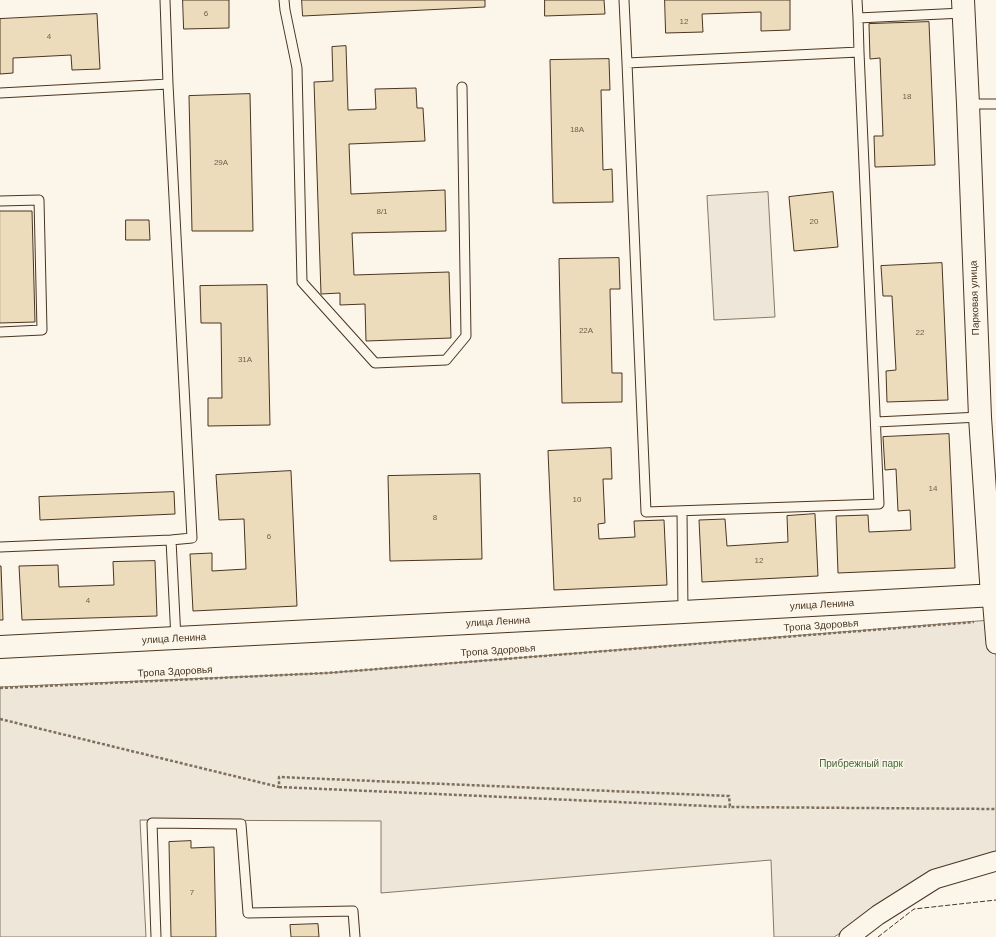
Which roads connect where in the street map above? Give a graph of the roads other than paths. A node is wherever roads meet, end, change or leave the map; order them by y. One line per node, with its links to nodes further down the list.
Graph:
1 (165, 0): 9 (lane)
2 (284, 0): 10 (lane)
3 (624, 0): 8 (lane)
4 (857, 0): 6 (lane)
5 (963, 7): 6 (lane); 12 (street, Парковая улица)
6 (858, 18): 7 (lane)
7 (859, 52): 8 (lane); 17 (lane)
8 (627, 63): 18 (lane)
9 (168, 84): 11 (lane); 19 (lane)
10 (462, 87)
11 (0, 93)
12 (968, 104): 13 (lane); 16 (street, Парковая улица)
13 (996, 104)
14 (0, 201): 15 (lane)
15 (0, 332)
16 (980, 417): 17 (lane); 21 (street, Парковая улица)
17 (876, 422): 18 (lane)
18 (682, 511): 22 (lane)
19 (171, 540): 20 (lane); 23 (lane)
20 (0, 547)
21 (994, 596): 22 (street, улица Ленина); 24 (street)
22 (683, 612): 23 (street, улица Ленина)
23 (176, 639): 25 (street, улица Ленина)
24 (996, 644)
25 (0, 647)
26 (996, 861): 29 (street)
27 (156, 937): 28 (lane)
28 (355, 937)
29 (849, 937)

